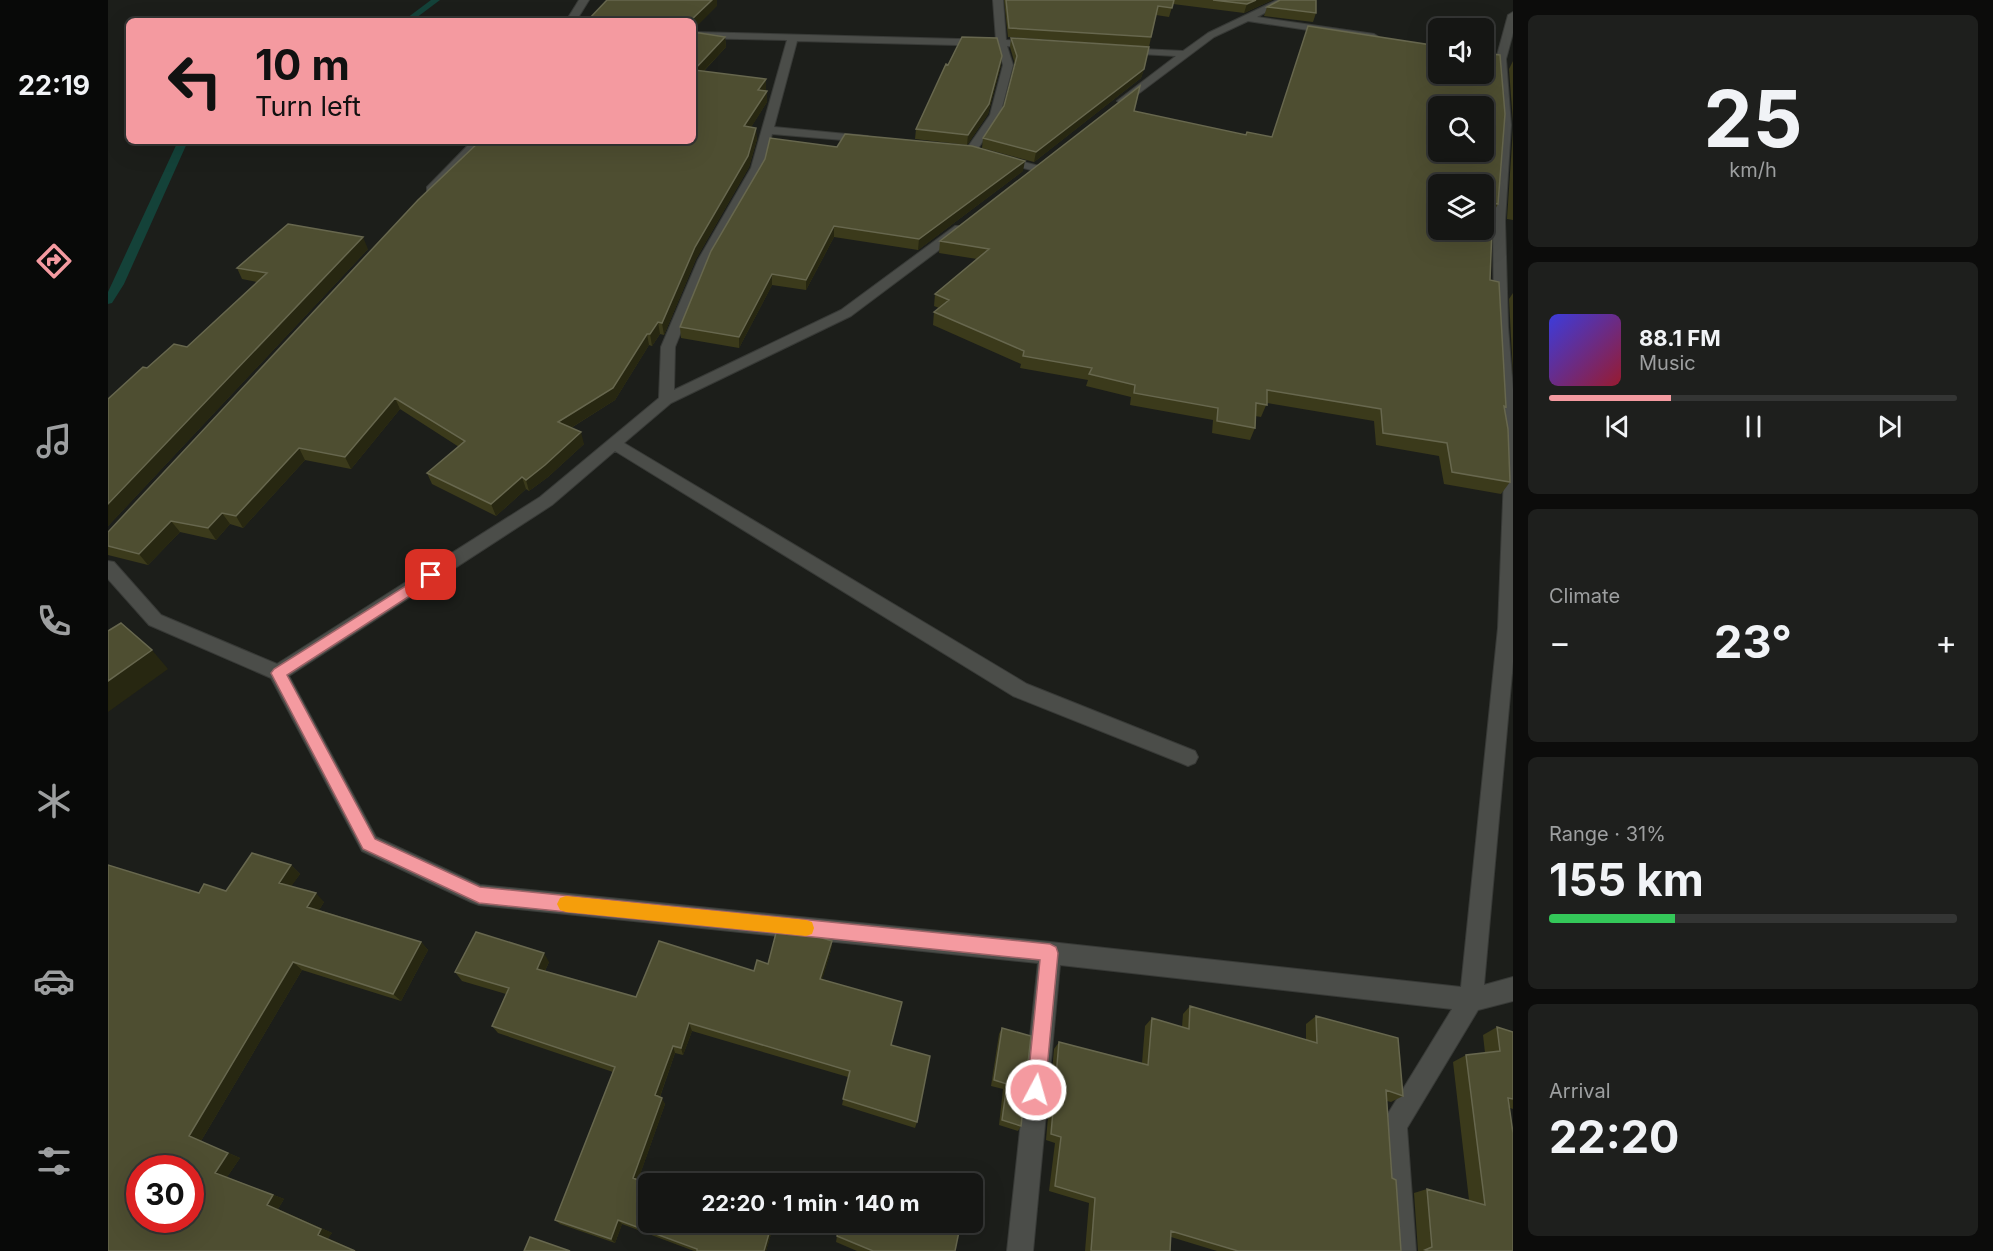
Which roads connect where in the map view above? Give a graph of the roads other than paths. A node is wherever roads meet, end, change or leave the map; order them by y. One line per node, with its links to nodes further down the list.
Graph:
1 (584, 0): 5 (street)
2 (998, 0): 10 (street)
3 (1284, 0): 6 (street)
4 (1513, 15): 14 (street)
5 (573, 18)
6 (1248, 18): 9 (street); 13 (street)
7 (696, 35): 8 (street)
8 (793, 37): 10 (street); 16 (street)
9 (1383, 38)
10 (1001, 42): 11 (street); 19 (street)
11 (1047, 45)
12 (1115, 49): 13 (street)
13 (1183, 54): 15 (street)
14 (1502, 59): 29 (street)
15 (1109, 111)
16 (767, 130): 17 (street); 22 (street)
17 (878, 140)
18 (475, 144): 20 (street)
19 (1019, 181)
20 (424, 198)
21 (970, 221): 22 (street)
22 (666, 400): 23 (street)
23 (614, 444): 25 (street); 26 (street)
24 (108, 567): 25 (street)
25 (279, 673): 27 (street)
26 (1188, 757)
27 (1050, 953): 29 (street); 30 (street)
28 (1513, 989): 29 (street)
29 (1471, 1000): 31 (street)
30 (1020, 1251)
31 (1403, 1251)

